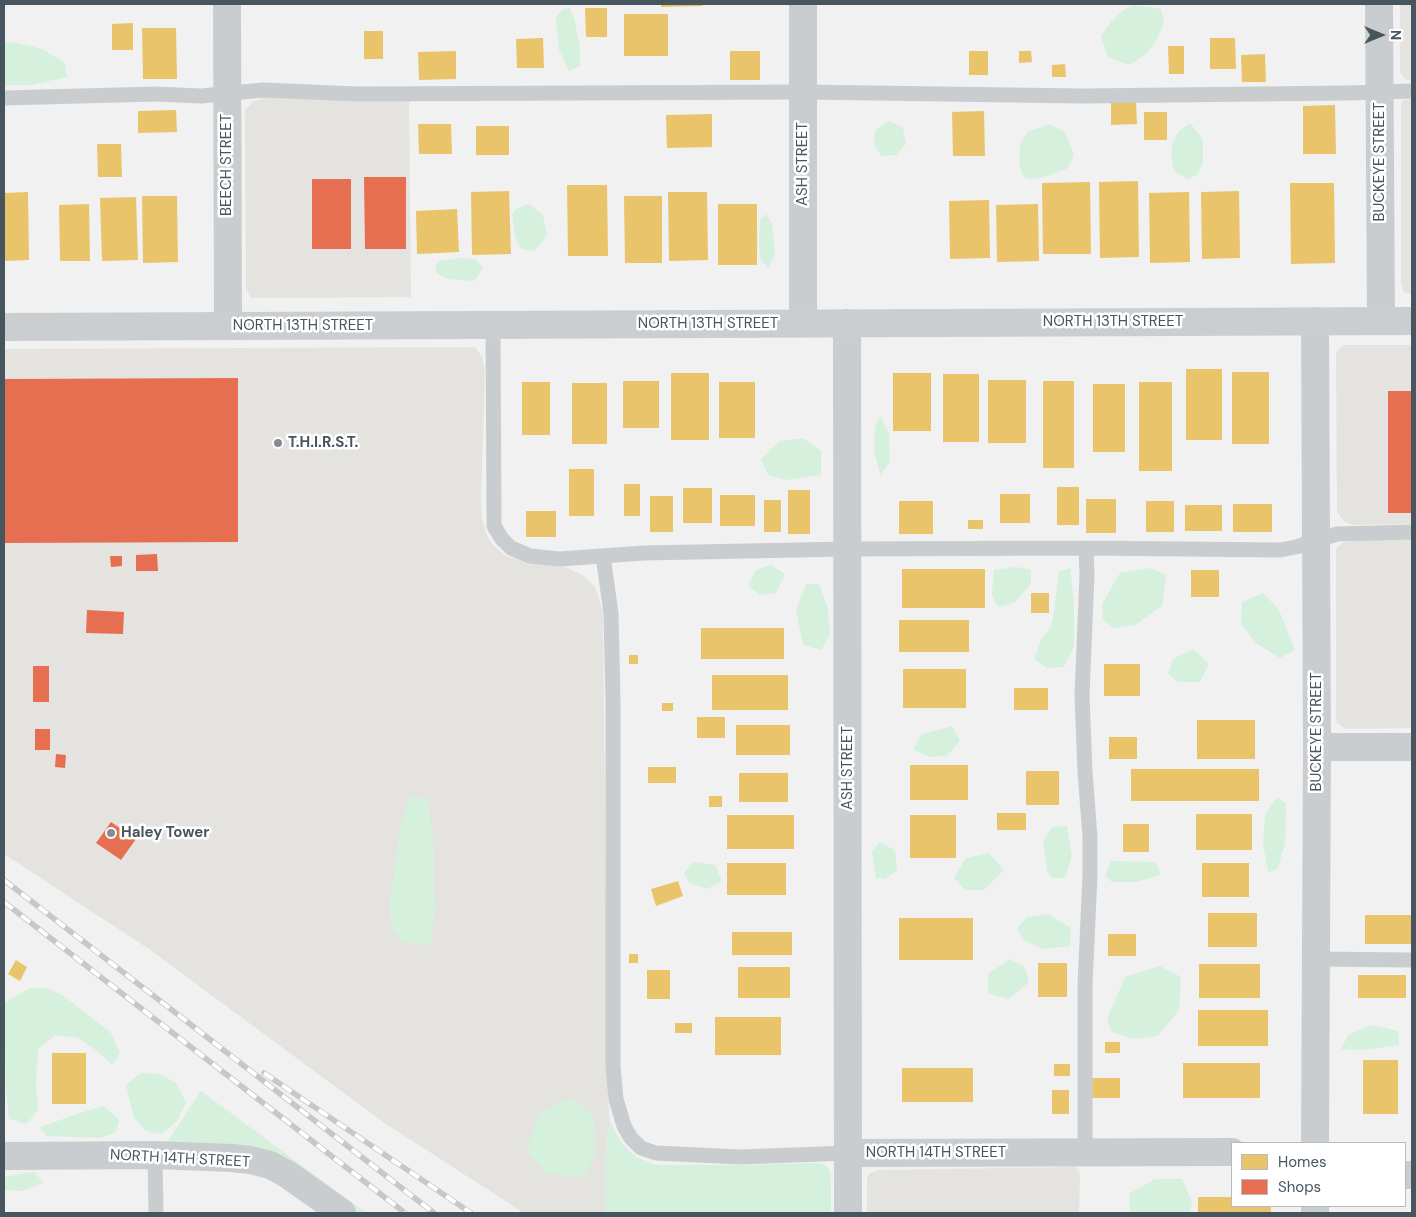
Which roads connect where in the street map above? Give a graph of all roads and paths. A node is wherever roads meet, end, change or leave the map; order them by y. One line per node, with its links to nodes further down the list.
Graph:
1 (227, 4): 7 (street, BEECH STREET)
2 (803, 4): 5 (street, ASH STREET)
3 (1380, 4): 6 (street, BUCKEYE STREET)
4 (1412, 91): 6 (lane)
5 (803, 92): 6 (lane); 7 (lane); 13 (street, ASH STREET)
6 (1380, 92): 10 (street, BUCKEYE STREET)
7 (227, 94): 8 (lane); 15 (street, BEECH STREET)
8 (4, 98)
9 (1315, 321): 10 (main road, NORTH 13TH STREET); 12 (main road, NORTH 13TH STREET); 18 (street, BUCKEYE STREET)
10 (1381, 321): 11 (main road, NORTH 13TH STREET)
11 (1412, 321)
12 (847, 323): 13 (main road, NORTH 13TH STREET); 20 (street, ASH STREET)
13 (804, 324): 14 (main road, NORTH 13TH STREET)
14 (492, 325): 15 (main road, NORTH 13TH STREET); 21 (lane)
15 (228, 326): 16 (main road, NORTH 13TH STREET)
16 (4, 327)
17 (1412, 532): 18 (lane)
18 (1317, 540): 19 (lane); 22 (street, BUCKEYE STREET)
19 (1086, 548): 20 (lane); 29 (lane)
20 (848, 550): 21 (lane); 28 (street, ASH STREET)
21 (603, 556): 28 (lane, NORTH 14TH STREET)
22 (1317, 747): 23 (street); 24 (street, BUCKEYE STREET)
23 (1412, 747)
24 (1316, 959): 25 (lane); 26 (street, BUCKEYE STREET)
25 (1412, 960)
26 (1315, 1142)
27 (1231, 1152): 29 (street, NORTH 14TH STREET)
28 (848, 1153): 29 (street, NORTH 14TH STREET); 34 (street, ASH STREET)
29 (1085, 1153)
30 (155, 1155): 31 (street, NORTH 14TH STREET); 32 (lane); 33 (street, NORTH 14TH STREET)
31 (4, 1156)
32 (156, 1213)
33 (342, 1213)
34 (848, 1213)

